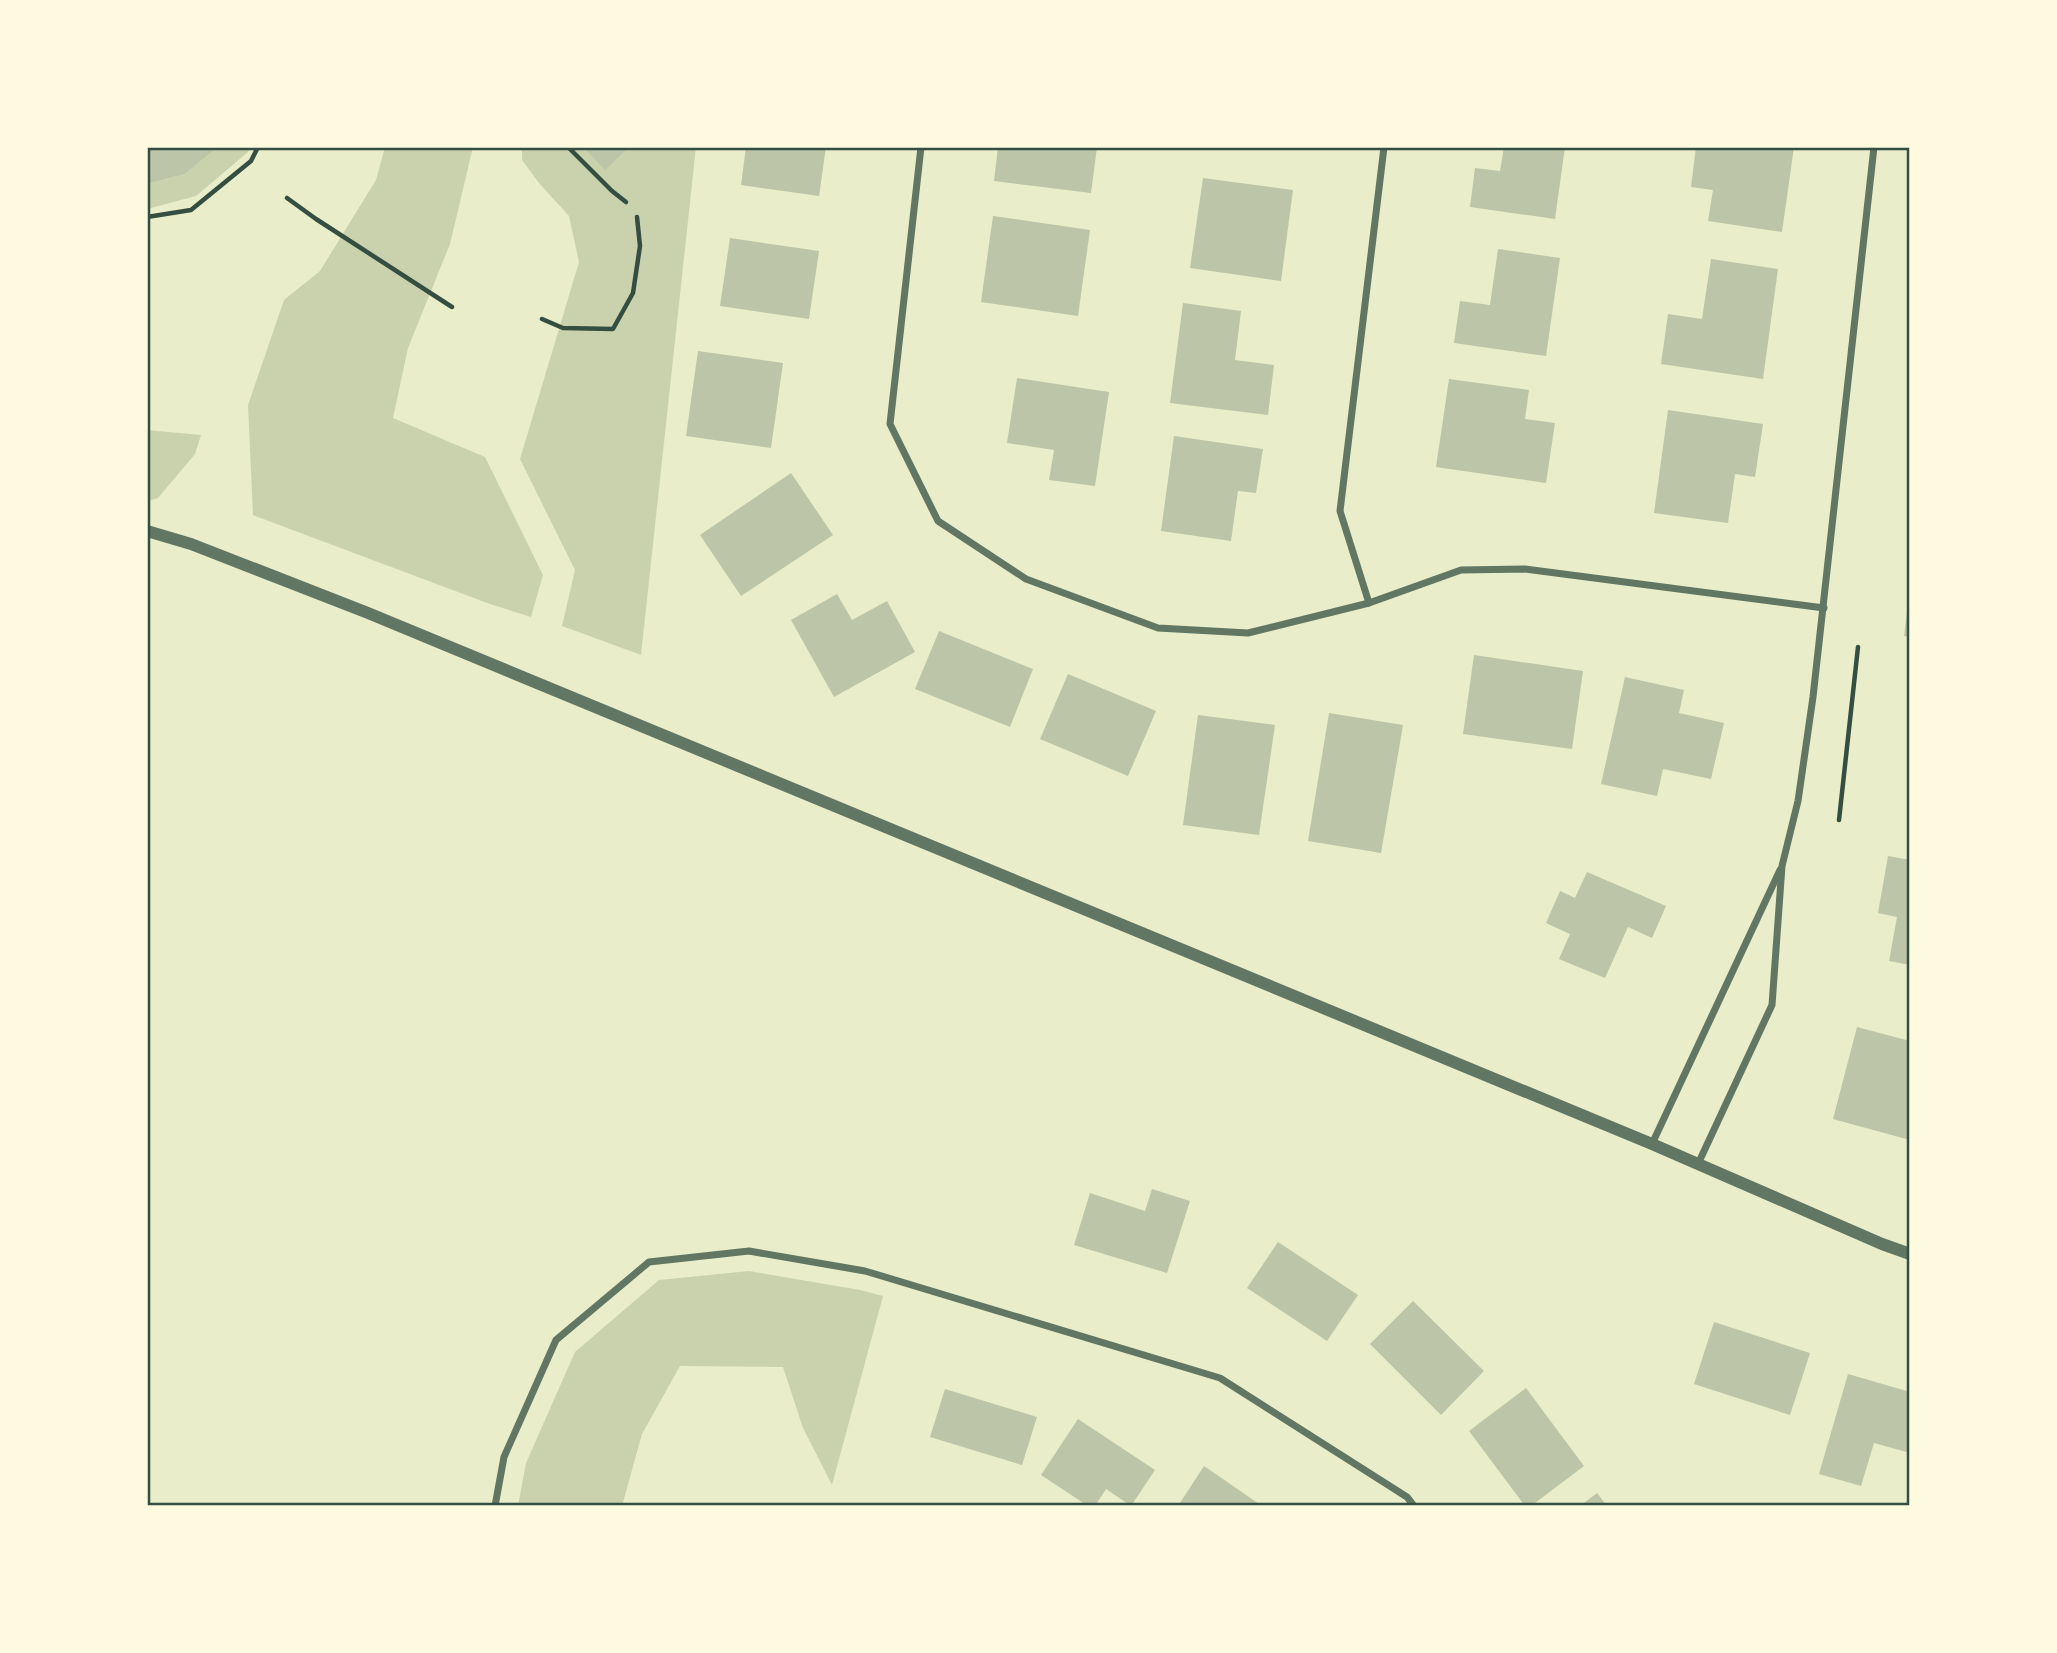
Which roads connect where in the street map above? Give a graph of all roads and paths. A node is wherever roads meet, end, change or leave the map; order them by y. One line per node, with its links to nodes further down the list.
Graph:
1 (258, 147): 9 (path)
2 (568, 147): 7 (path)
3 (921, 147): 13 (street)
4 (1384, 147): 13 (street)
5 (1874, 147): 14 (street)
6 (287, 198): 10 (path)
7 (626, 202)
8 (637, 217): 11 (path)
9 (147, 218)
10 (452, 307)
11 (542, 319)
12 (147, 531): 18 (street)
13 (1369, 603): 14 (street)
14 (1824, 608): 17 (street)
15 (1858, 647): 16 (path)
16 (1839, 820)
17 (1782, 866): 18 (street); 19 (street)
18 (1652, 1144): 19 (street)
19 (1698, 1164): 20 (street)
20 (1910, 1254)
21 (495, 1506): 22 (street)
22 (1414, 1506)

